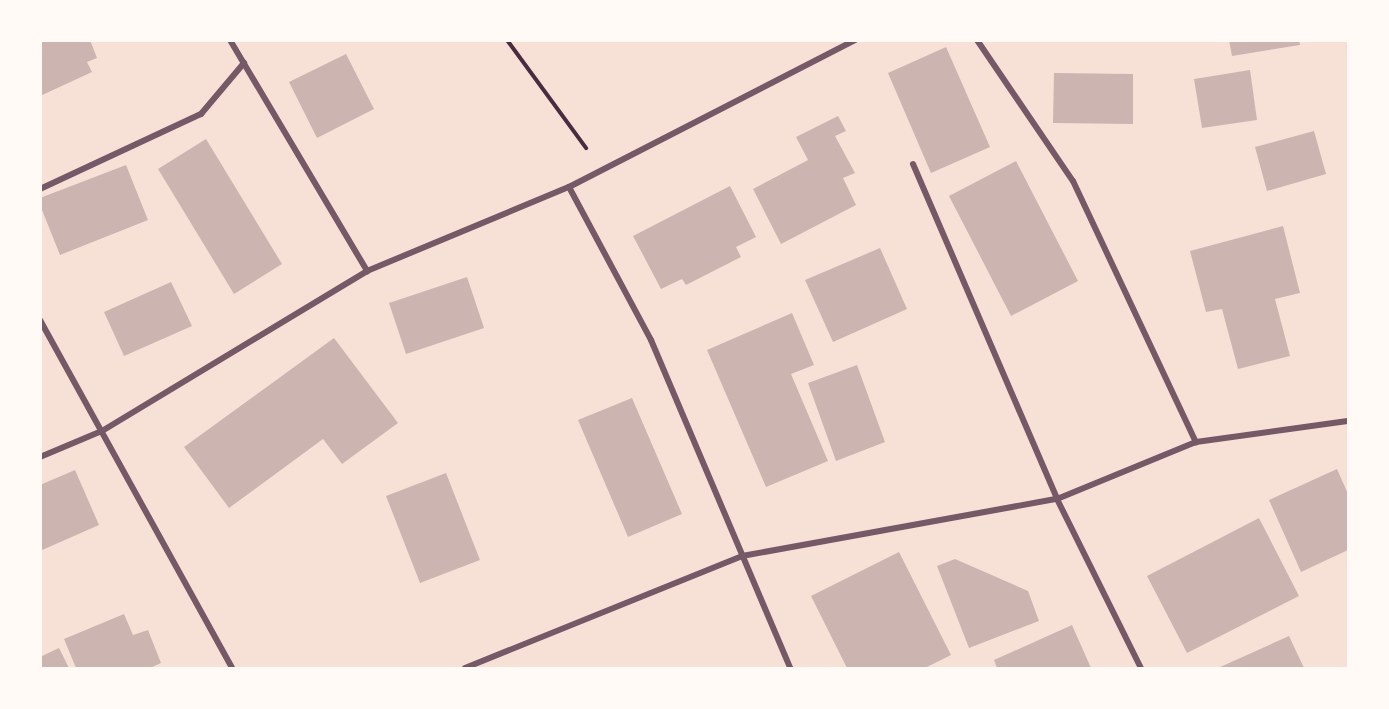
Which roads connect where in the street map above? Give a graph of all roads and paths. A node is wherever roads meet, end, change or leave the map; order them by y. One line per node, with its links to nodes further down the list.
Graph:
1 (230, 40): 5 (street)
2 (507, 40): 7 (path)
3 (855, 40): 7 (street)
4 (977, 40): 14 (street)
5 (244, 63): 9 (street); 10 (street)
6 (913, 164): 16 (street)
7 (602, 171): 8 (street)
8 (569, 187): 10 (street); 17 (street)
9 (40, 189)
10 (366, 271): 13 (street)
11 (40, 320): 13 (street)
12 (1348, 421): 14 (street)
13 (102, 431): 15 (street); 18 (street)
14 (1196, 442): 16 (street)
15 (40, 457)
16 (1057, 499): 17 (street); 21 (street)
17 (742, 556): 19 (street); 20 (street)
18 (232, 669)
19 (465, 669)
20 (790, 669)
21 (1141, 669)

